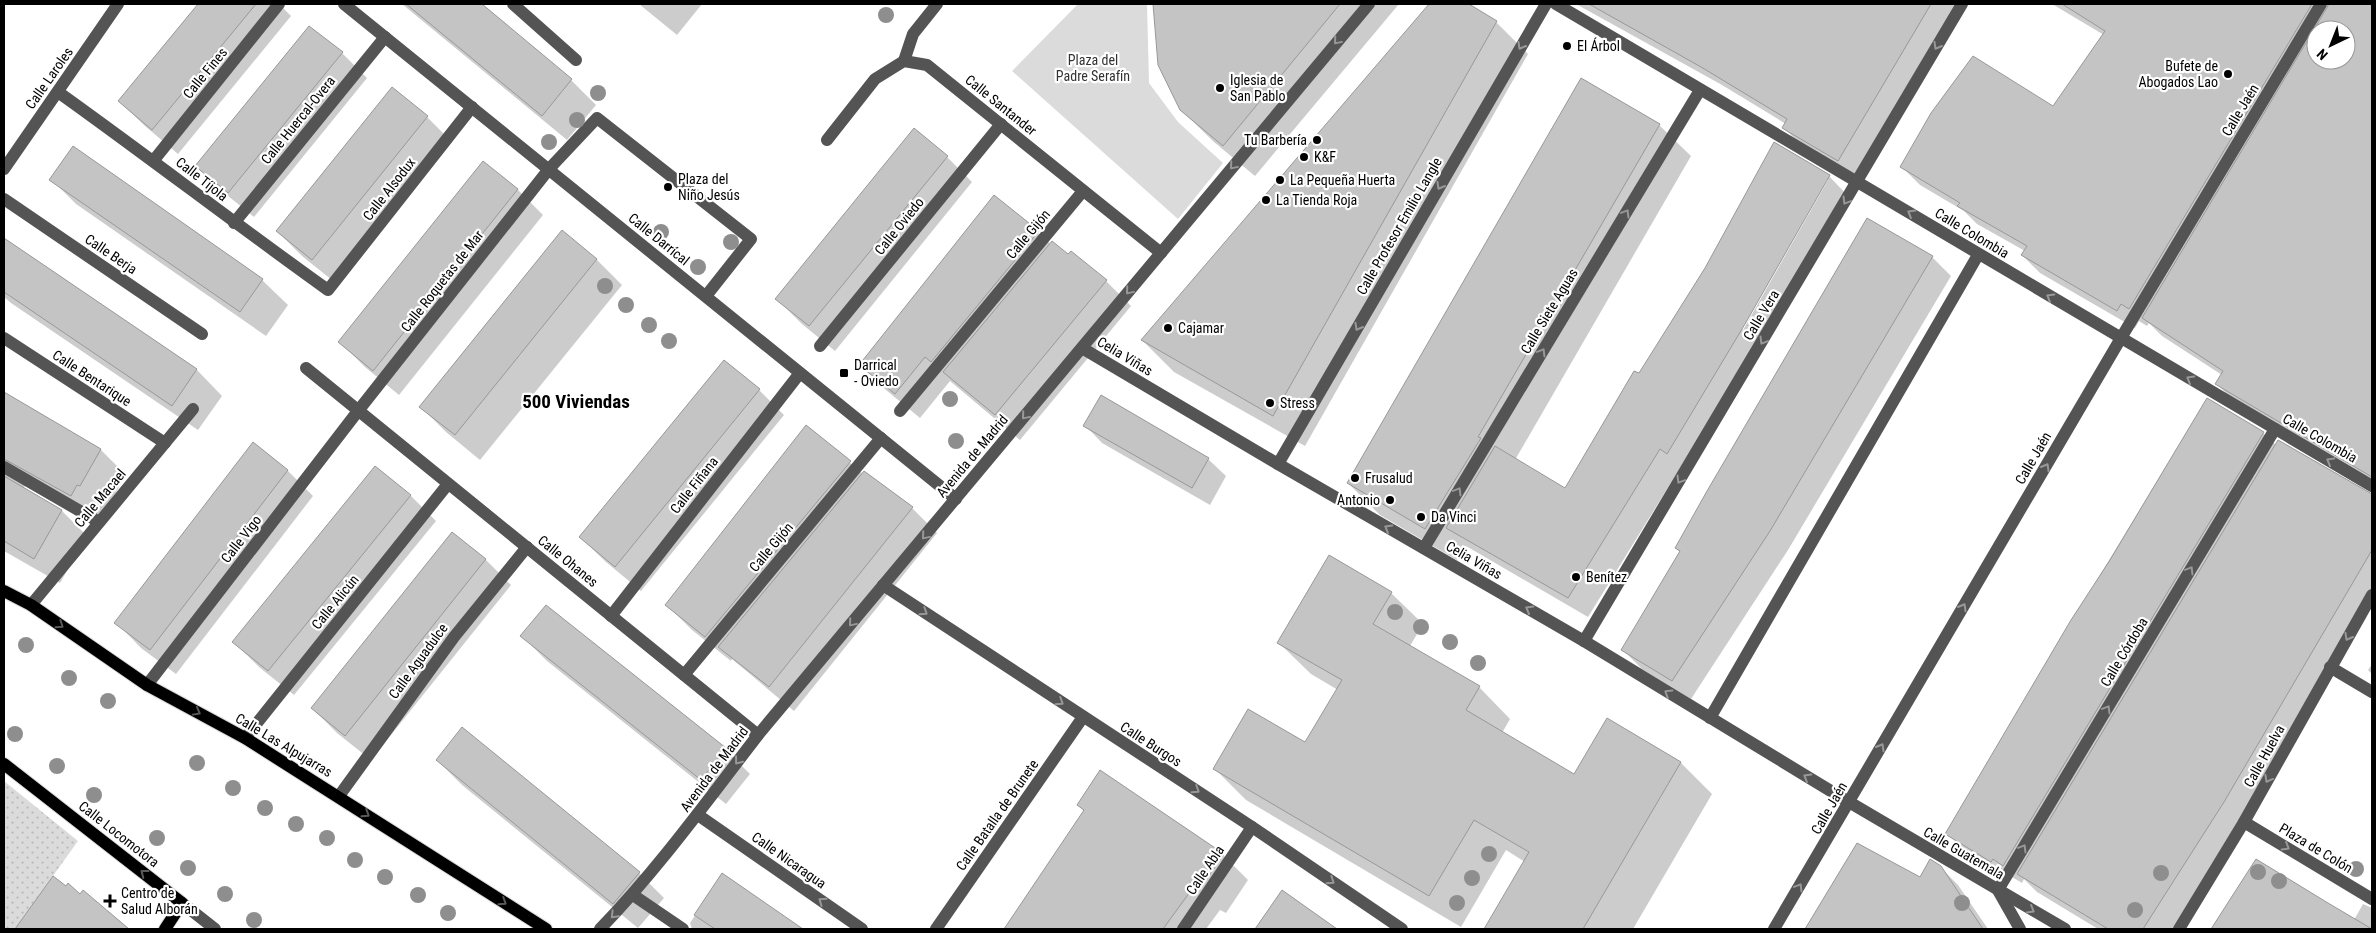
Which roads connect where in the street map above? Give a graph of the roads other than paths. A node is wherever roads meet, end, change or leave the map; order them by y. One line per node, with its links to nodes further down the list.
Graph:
1 (118, 4): 15 (street, Calle Laroles)
2 (279, 4): 19 (street, Calle Fines)
3 (344, 4): 11 (street, Calle Darrícal)
4 (513, 4): 12 (street)
5 (937, 4): 13 (street)
6 (1368, 4): 26 (street, Avenida de Madrid, one-way to 26)
7 (1546, 4): 43 (street, Calle Profesor Emilio Langle, one-way to 43)
8 (1556, 4): 14 (street, Calle Colombia)
9 (1962, 4): 22 (street, Calle Vera, one-way to 22)
10 (2321, 4): 32 (street, Calle Jaén)
11 (385, 37): 16 (street, Calle Darrícal); 25 (street, Calle Huercal-Overa)
12 (576, 60)
13 (904, 61): 17 (street, Calle Santander); 18 (street)
14 (1700, 90): 22 (street, Calle Colombia); 50 (street, Calle Siete Aguas, one-way to 14)
15 (58, 92): 19 (street, Calle Tíjola); 20 (street, Calle Laroles)
16 (472, 107): 21 (street, Calle Darrícal); 28 (street, Calle Alsodux)
17 (1001, 124): 23 (street, Calle Santander); 33 (street, Calle Oviedo)
18 (827, 140)
19 (154, 160): 25 (street, Calle Tíjola)
20 (4, 169)
21 (549, 169): 29 (street, Calle Darrícal); 29 (street, Calle Roquetas de Mar); 38 (street, Calle Roquetas de Mar)
22 (1858, 181): 27 (street, Calle Colombia, one-way to 22); 56 (street, Calle Vera, one-way to 56)
23 (1083, 191): 26 (street, Calle Santander); 39 (street, Calle Gijón)
24 (4, 199): 30 (street, Calle Berja)
25 (234, 223): 28 (street, Calle Tíjola)
26 (1160, 253): 34 (street, Avenida de Madrid, one-way to 34)
27 (1978, 255): 32 (street, Calle Colombia, one-way to 27); 62 (street)
28 (328, 290)
29 (706, 296): 36 (street, Calle Darrícal)
30 (202, 334)
31 (4, 338): 42 (street, Calle Bentarique)
32 (2121, 338): 40 (street, Calle Colombia, one-way to 32); 67 (street, Calle Jaén, one-way to 32)
33 (820, 346)
34 (1082, 348): 43 (street, Celia Viñas); 47 (street, Avenida de Madrid, one-way to 47)
35 (306, 368): 38 (street, Calle Ohanes)
36 (800, 373): 41 (street, Calle Darrícal); 55 (street, Calle Fiñana)
37 (193, 409): 42 (street, Calle Macael)
38 (358, 411): 45 (street, Calle Ohanes); 59 (street, Calle Vigo)
39 (900, 411)
40 (2275, 429): 46 (street, Calle Colombia, one-way to 40); 71 (street, Calle Córdoba, one-way to 40)
41 (881, 438): 47 (street, Calle Darrícal); 58 (street, Calle Gijón)
42 (165, 443): 48 (street, Calle Macael)
43 (1278, 464): 50 (street, Celia Viñas, one-way to 43)
44 (4, 467): 48 (street)
45 (448, 484): 49 (street, Calle Ohanes); 64 (street, Calle Alicún)
46 (2372, 486)
47 (956, 499): 51 (street, Avenida de Madrid, one-way to 51)
48 (99, 522): 54 (street, Calle Macael)
49 (526, 547): 55 (street, Calle Ohanes); 66 (street, Calle Aguadulce)
50 (1424, 548): 56 (street, Celia Viñas, one-way to 50)
51 (884, 585): 61 (street, Calle Burgos, one-way to 61); 63 (street, Avenida de Madrid, one-way to 63)
52 (4, 591): 54 (main road, Calle Las Alpujarras)
53 (2372, 595): 57 (street, Calle Huelva, one-way to 57)
54 (31, 605): 59 (main road, Calle Las Alpujarras, one-way to 59)
55 (611, 616): 58 (street, Calle Ohanes)
56 (1584, 641): 62 (street, Celia Viñas, one-way to 56)
57 (2330, 667): 60 (street); 69 (street, Calle Huelva, one-way to 69)
58 (684, 675): 63 (street, Calle Ohanes)
59 (148, 685): 64 (main road, Calle Las Alpujarras, one-way to 64)
60 (2372, 692)
61 (1083, 717): 70 (street, Calle Burgos, one-way to 70); 81 (street, Calle Batalla de Brunete)
62 (1710, 718): 67 (street, Celia Viñas, one-way to 62)
63 (758, 735): 68 (street, Avenida de Madrid, one-way to 68)
64 (245, 738): 66 (main road, Calle Las Alpujarras)
65 (4, 764): 74 (main road, Calle Locomotora, one-way to 65)
66 (339, 796): 77 (main road, Calle Las Alpujarras, one-way to 77)
67 (1849, 802): 71 (street, Calle Guatemala); 84 (street, Calle Jaén, one-way to 67)
68 (698, 815): 72 (street, Avenida de Madrid); 80 (street, Calle Nicaragua, one-way to 68)
69 (2244, 822): 73 (street, Plaza de Colón, one-way to 73); 87 (street, Calle Huelva)
70 (1252, 827): 82 (street, Calle Abla); 83 (street, Calle Burgos, one-way to 83)
71 (1998, 890): 85 (street); 86 (street, Calle Guatemala, one-way to 86)
72 (633, 895): 78 (street, Avenida de Madrid, one-way to 78); 79 (street)
73 (2372, 899)
74 (182, 903): 75 (main road); 76 (street, Calle Locomotora)
75 (165, 929)
76 (215, 929)
77 (546, 929)
78 (600, 929)
79 (683, 929)
80 (862, 929)
81 (936, 929)
82 (1183, 929)
83 (1402, 929)
84 (1774, 929)
85 (2020, 929)
86 (2064, 929)
87 (2179, 929)

